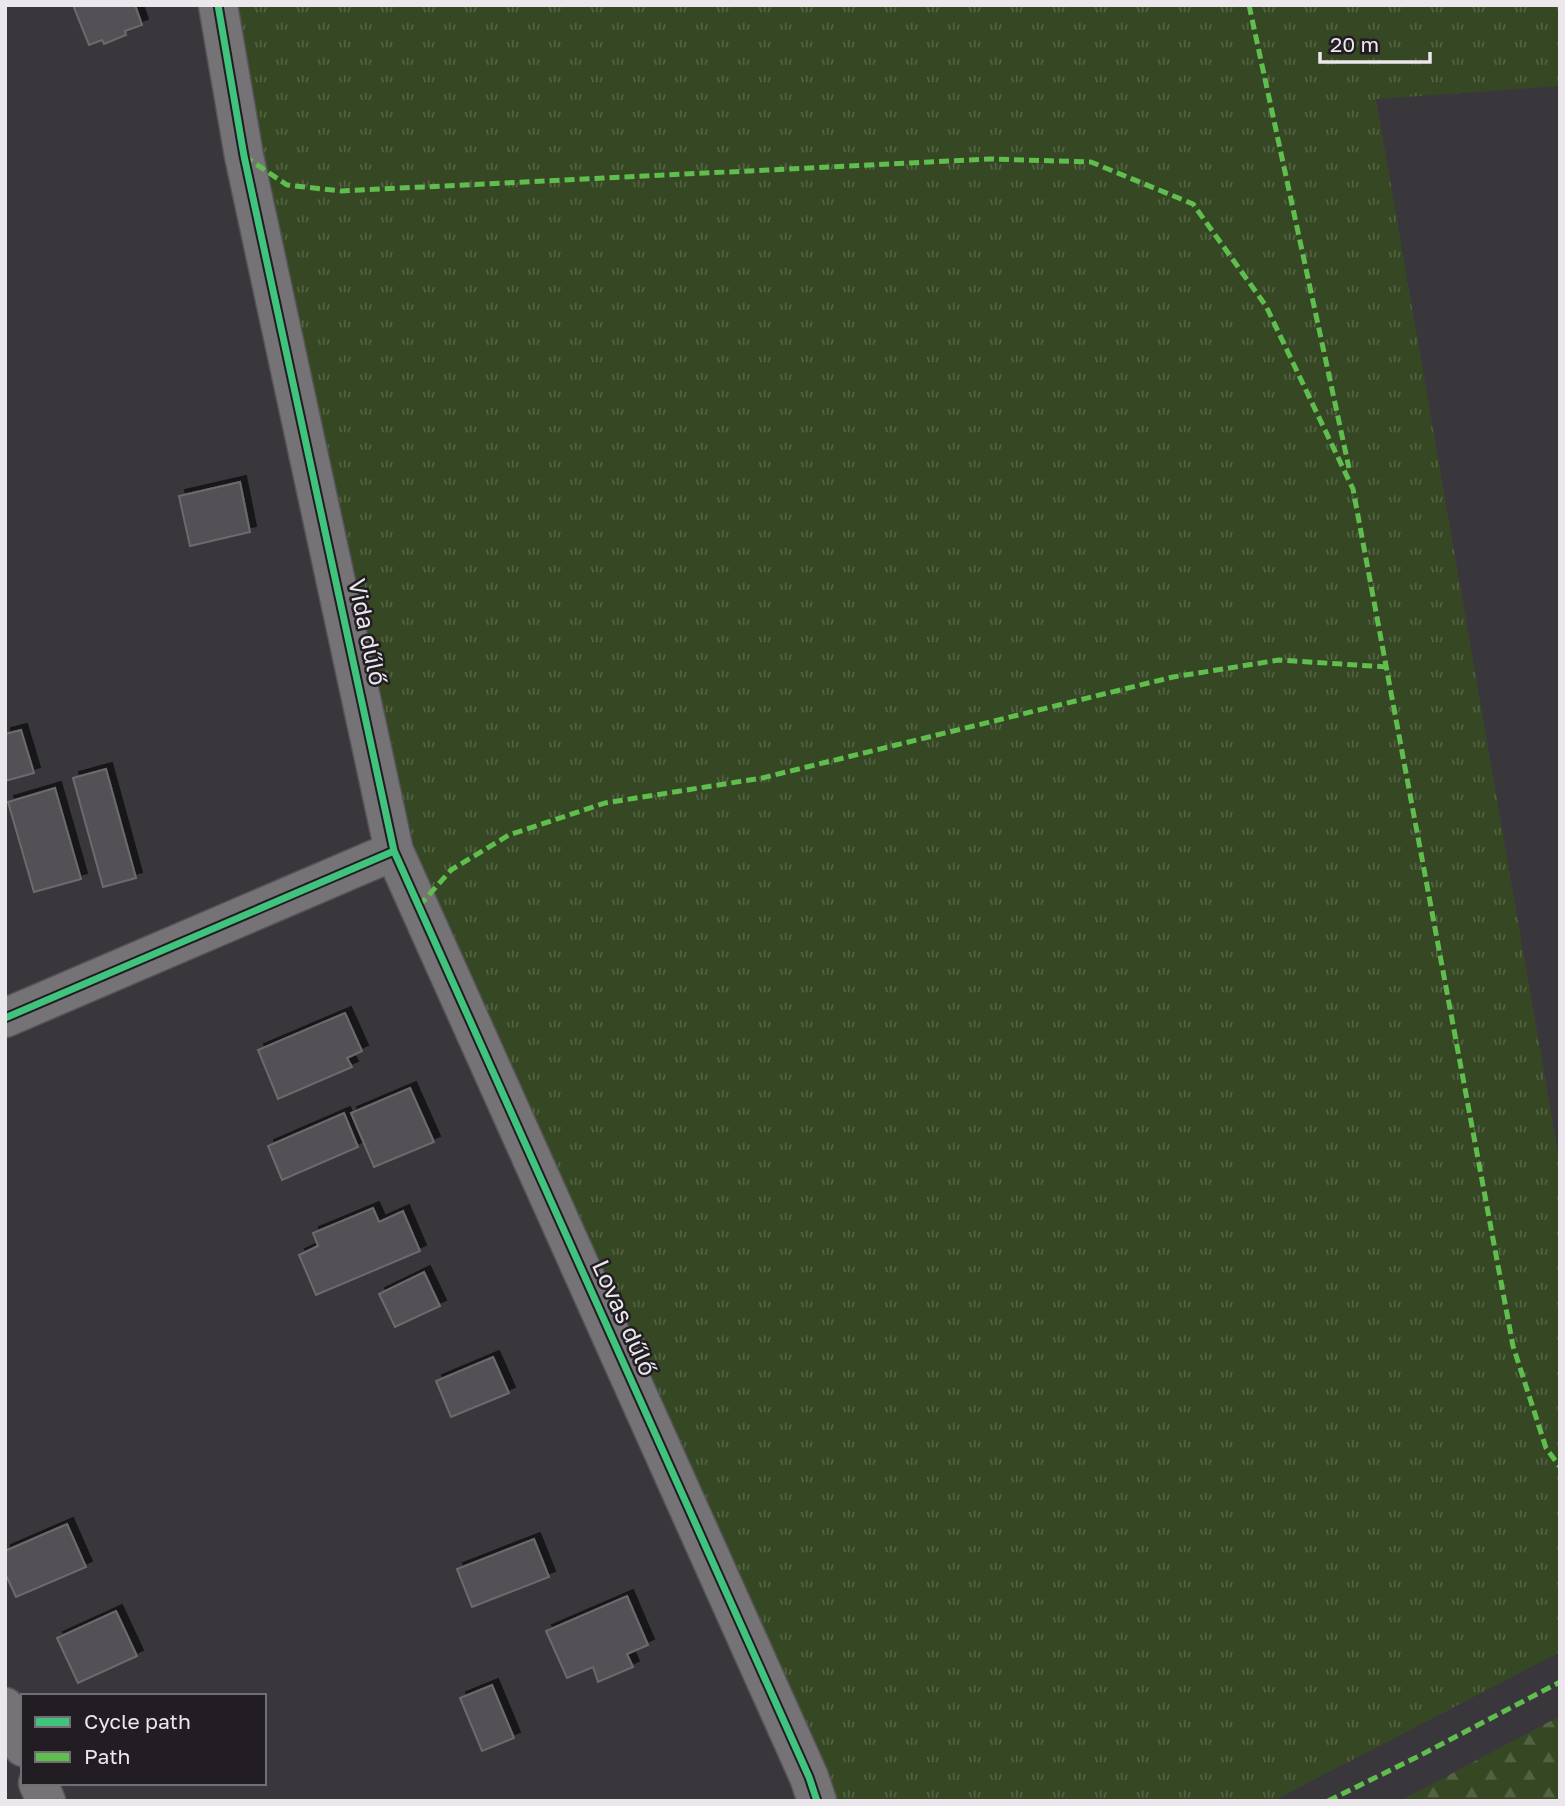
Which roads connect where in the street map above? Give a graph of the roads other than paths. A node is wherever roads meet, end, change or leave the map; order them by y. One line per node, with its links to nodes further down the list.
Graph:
1 (218, 5): 2 (street, Vida dűlő)
2 (394, 851): 3 (street); 8 (street, Lovas dűlő)
3 (5, 1018)
4 (5, 1707): 5 (street)
5 (21, 1743)
6 (39, 1785): 7 (street)
7 (46, 1801)
8 (817, 1801)

